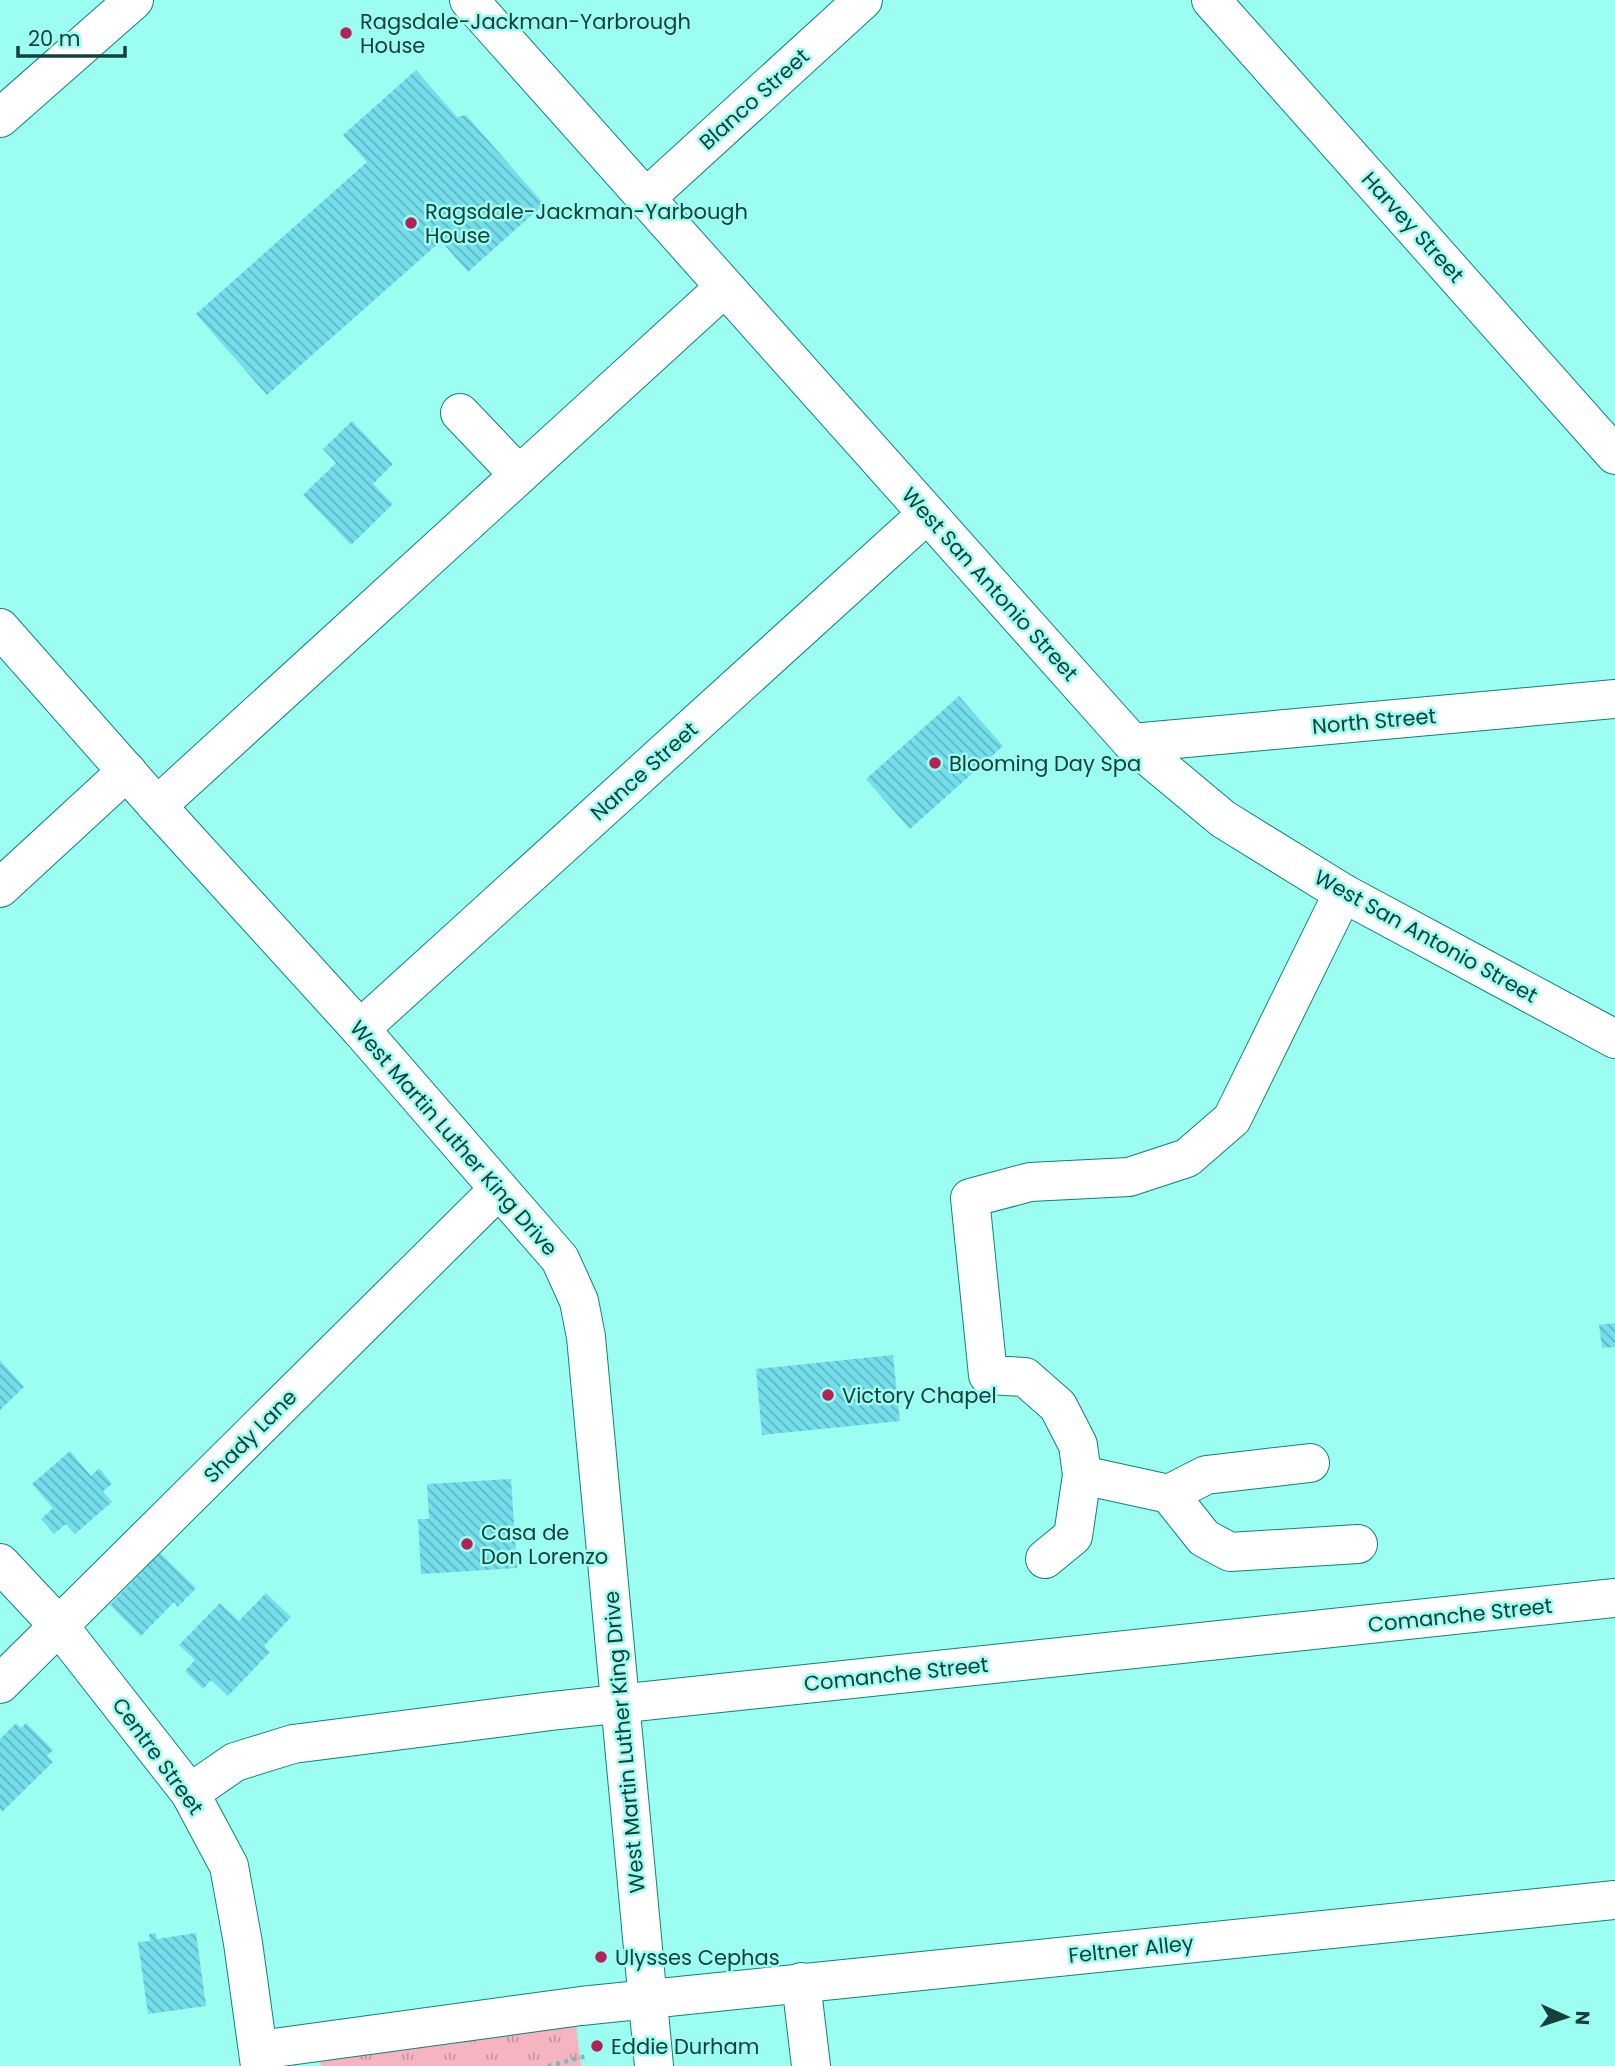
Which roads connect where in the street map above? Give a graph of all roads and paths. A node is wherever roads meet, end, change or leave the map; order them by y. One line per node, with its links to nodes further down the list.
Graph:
1 (134, 0): 5 (street)
2 (469, 0): 6 (street, West San Antonio Street)
3 (863, 0): 6 (street, Blanco Street)
4 (1212, 0): 9 (street, Harvey Street)
5 (0, 118)
6 (646, 198): 7 (street, West San Antonio Street)
7 (725, 287): 10 (street); 11 (street, West San Antonio Street)
8 (460, 413): 10 (street)
9 (1615, 455)
10 (519, 475): 16 (street)
11 (927, 514): 14 (street, West San Antonio Street); 19 (street, Nance Street)
12 (0, 628): 15 (street, West Martin Luther King Drive)
13 (1615, 699): 14 (street, North Street)
14 (1132, 743): 18 (street, West San Antonio Street)
15 (127, 771): 16 (street, West Martin Luther King Drive); 17 (street)
16 (157, 806): 19 (street, West Martin Luther King Drive)
17 (0, 888)
18 (1343, 893): 20 (street, West San Antonio Street); 23 (street)
19 (360, 1029): 21 (street, West Martin Luther King Drive)
20 (1615, 1039)
21 (499, 1189): 29 (street, Shady Lane); 31 (street, West Martin Luther King Drive)
22 (1310, 1463): 24 (street)
23 (1082, 1475): 24 (street); 26 (street)
24 (1169, 1494): 25 (street)
25 (1359, 1544)
26 (1045, 1559)
27 (0, 1563): 29 (street, Centre Street)
28 (1615, 1598): 31 (street, Comanche Street)
29 (59, 1626): 30 (street, Shady Lane); 32 (street, Centre Street)
30 (0, 1684)
31 (621, 1703): 32 (street, Comanche Street); 35 (street, West Martin Luther King Drive)
32 (190, 1793): 37 (street, Centre Street)
33 (1615, 1900): 34 (street, Feltner Alley)
34 (801, 1982): 35 (street, Feltner Alley); 41 (street)
35 (648, 1998): 37 (street, Feltner Alley); 40 (street, West Martin Luther King Drive)
36 (587, 2056): 38 (path)
37 (260, 2058)
38 (558, 2065): 39 (path)
39 (548, 2066)
40 (654, 2066)
41 (811, 2066)

